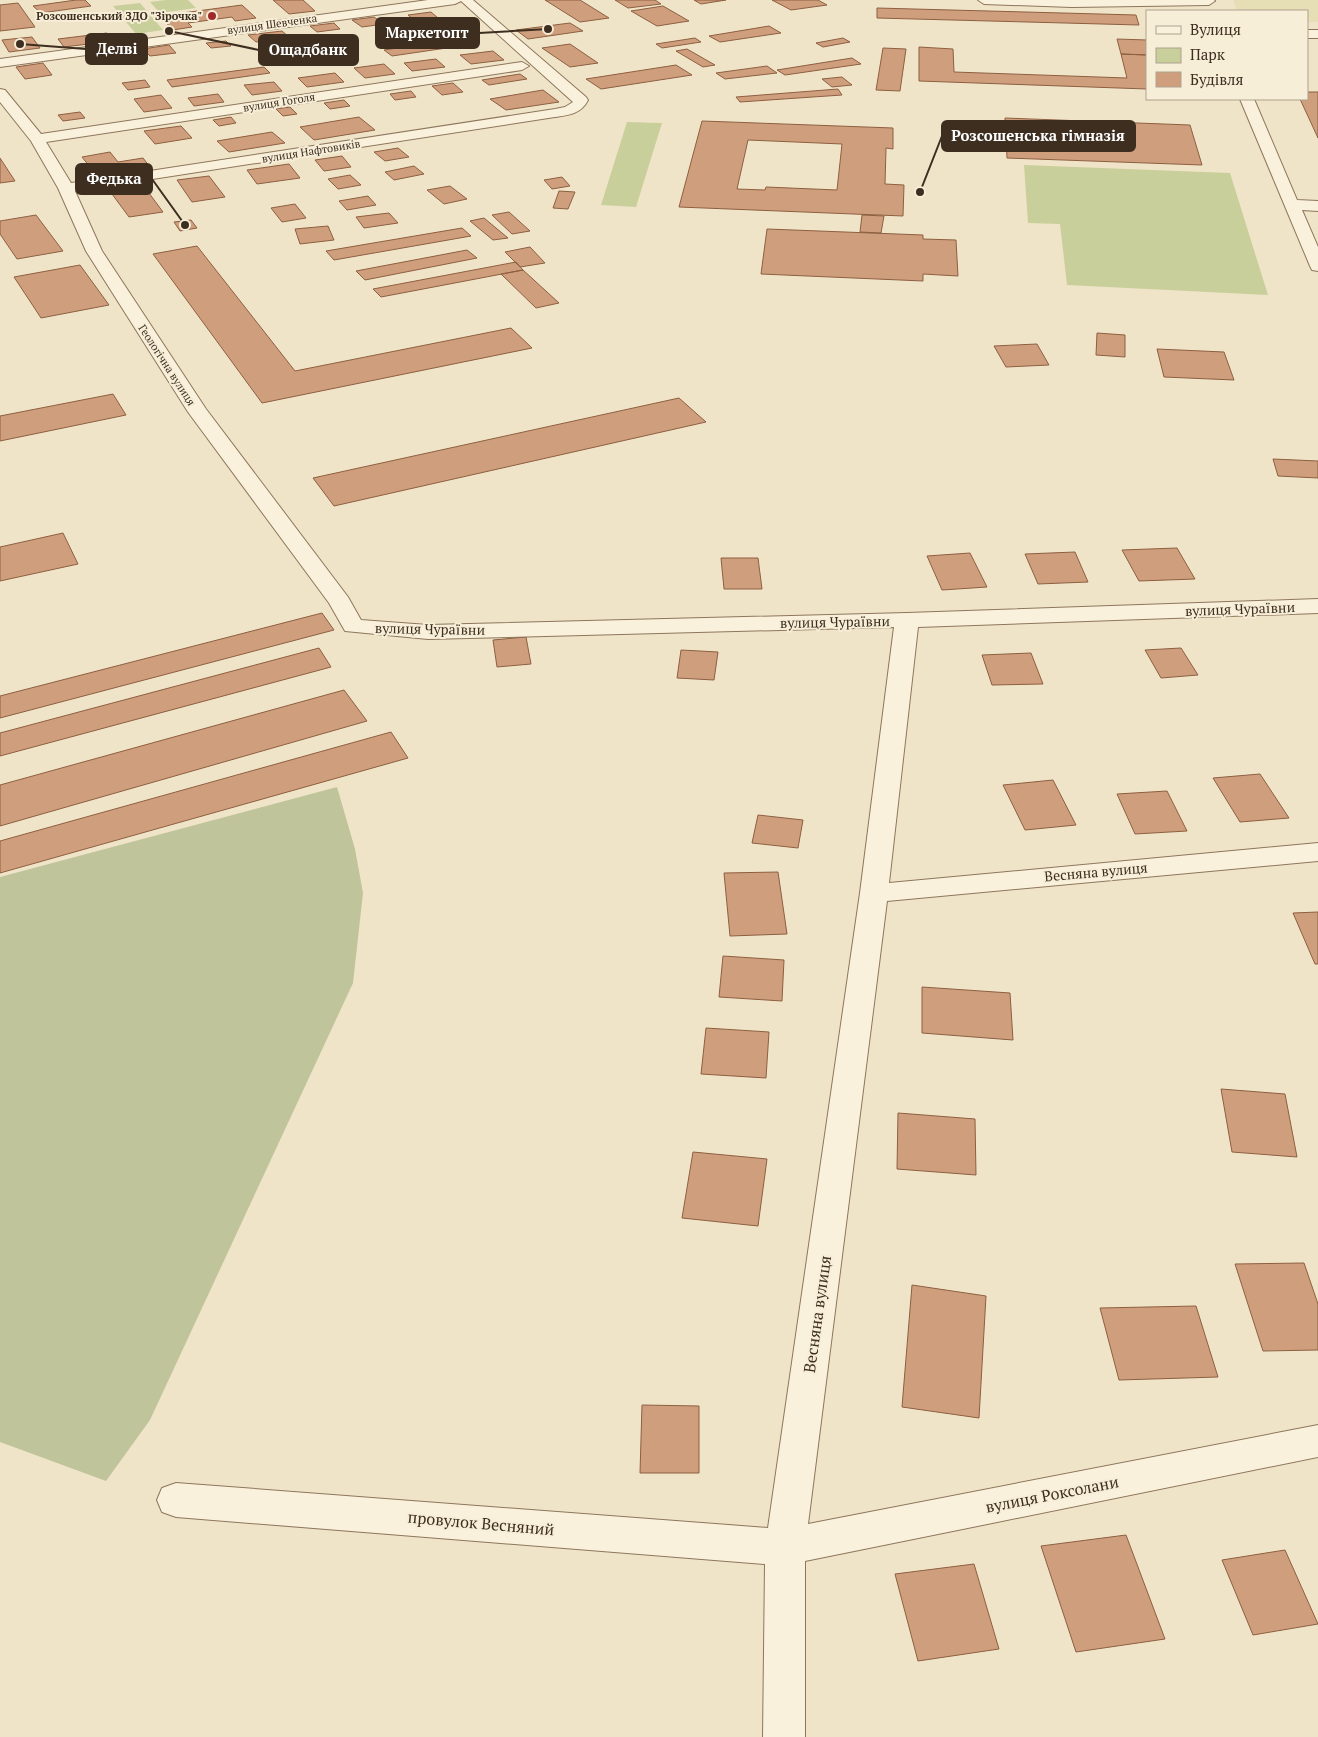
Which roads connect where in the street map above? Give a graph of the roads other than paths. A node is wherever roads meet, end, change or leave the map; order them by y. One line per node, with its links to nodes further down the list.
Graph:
1 (455, 0): 5 (street, вулиця Шевченка)
2 (466, 0): 10 (street, вулиця Нафтовиків)
3 (984, 0): 4 (street)
4 (1210, 4)
5 (0, 63)
6 (522, 66): 9 (street, вулиця Гоголя)
7 (0, 92): 9 (street, Геологічна вулиця)
8 (1247, 100): 11 (street)
9 (37, 139): 10 (street, Геологічна вулиця)
10 (66, 188): 16 (street, Геологічна вулиця)
11 (1291, 205): 12 (street); 13 (street)
12 (1318, 206)
13 (1318, 266)
14 (1318, 606): 15 (street, вулиця Чураївни)
15 (907, 620): 16 (street, вулиця Чураївни); 18 (street, Весняна вулиця)
16 (353, 626)
17 (1318, 852): 18 (street, Весняна вулиця)
18 (874, 893): 21 (street, Весняна вулиця)
19 (1318, 1441): 21 (street, вулиця Роксолани)
20 (176, 1500): 21 (street, провулок Весняний)
21 (786, 1547): 22 (street, Весняна вулиця)
22 (784, 1737)

